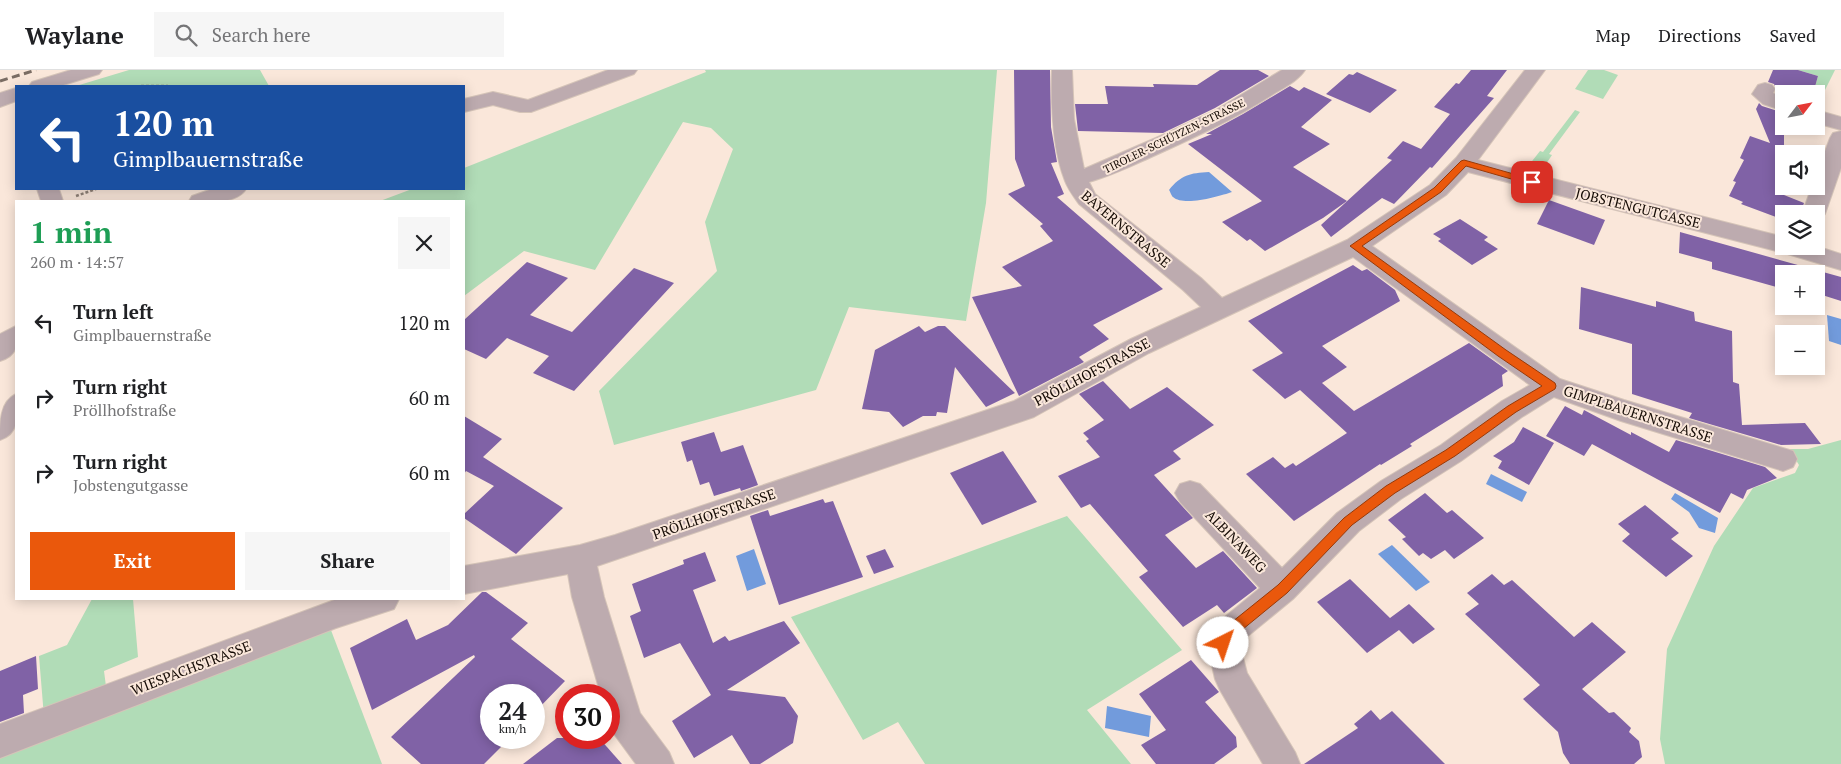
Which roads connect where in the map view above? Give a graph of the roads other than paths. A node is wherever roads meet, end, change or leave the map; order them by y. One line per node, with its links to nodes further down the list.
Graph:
1 (92, 70): 6 (street)
2 (628, 70): 11 (street)
3 (1062, 70): 16 (street, BAYERNSTRASSE)
4 (1295, 70): 16 (street, TIROLER-SCHÜTZEN-STRASSE)
5 (1535, 70): 15 (street, PRÖLLHOFSTRASSE)
6 (42, 85)
7 (1765, 88): 10 (street)
8 (15, 94): 9 (street)
9 (0, 101)
10 (1775, 102)
11 (465, 106)
12 (1825, 119): 13 (street)
13 (1841, 124)
14 (1841, 138): 19 (street)
15 (1464, 163): 20 (street, JOBSTENGUTGASSE); 21 (street, PRÖLLHOFSTRASSE)
16 (1075, 179): 24 (street, BAYERNSTRASSE)
17 (232, 190): 18 (street)
18 (203, 200)
19 (1816, 205)
20 (1775, 243)
21 (1355, 246): 24 (street, PRÖLLHOFSTRASSE); 27 (street, GIMPLBAUERNSTRASSE)
22 (1819, 255): 23 (street, JOBSTENGUTGASSE)
23 (1841, 262)
24 (1219, 310): 32 (street, PRÖLLHOFSTRASSE)
25 (15, 337): 26 (street)
26 (0, 351)
27 (1551, 386): 30 (street, GIMPLBAUERNSTRASSE); 34 (street)
28 (15, 406): 29 (street)
29 (0, 429)
30 (1783, 459)
31 (1190, 493): 34 (street, ALBINAWEG)
32 (580, 558): 33 (street); 38 (street)
33 (465, 580)
34 (1282, 589): 37 (street)
35 (380, 600): 36 (street, WIESPACHSTRASSE)
36 (0, 741)
37 (1273, 759)
38 (657, 764)

